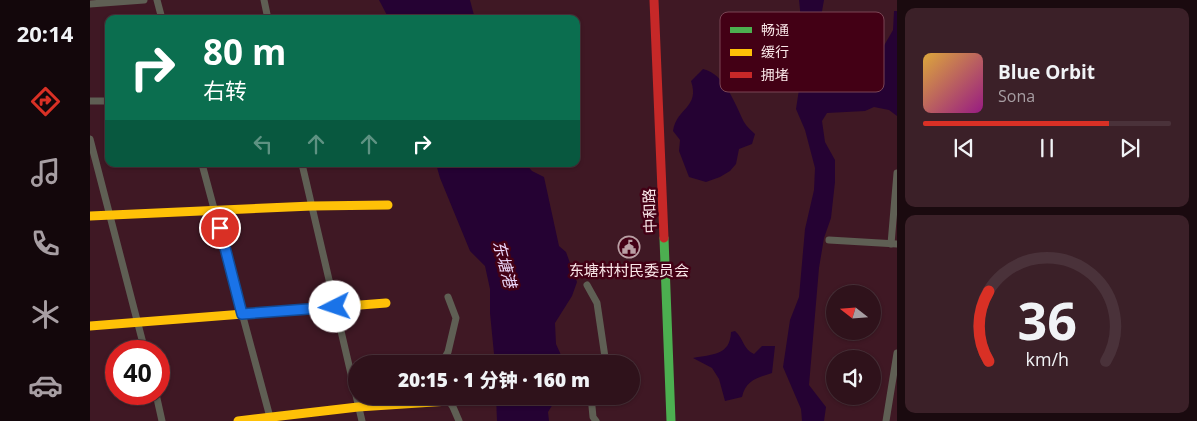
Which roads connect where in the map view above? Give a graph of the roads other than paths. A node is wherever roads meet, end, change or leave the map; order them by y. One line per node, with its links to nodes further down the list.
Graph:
1 (144, 0): 5 (street)
2 (157, 0): 6 (street)
3 (264, 0): 7 (street)
4 (654, 0): 44 (street, 中和路)
5 (90, 4)
6 (161, 15)
7 (267, 15)
8 (105, 100): 9 (street)
9 (90, 101)
10 (90, 139): 18 (street)
11 (203, 167): 16 (street)
12 (303, 167): 15 (street)
13 (897, 173): 20 (street)
14 (388, 205): 15 (street)
15 (312, 206): 16 (street); 24 (street)
16 (215, 211): 18 (street); 25 (street)
17 (90, 216): 18 (street)
18 (110, 216): 26 (street)
19 (829, 240): 20 (street)
20 (894, 244)
21 (587, 285): 31 (street)
22 (448, 297): 30 (street)
23 (386, 303): 24 (street)
24 (335, 307): 25 (street); 37 (street)
25 (242, 314): 26 (street); 38 (street)
26 (138, 322): 27 (street); 28 (street)
27 (90, 326)
28 (142, 340)
29 (897, 353): 32 (street)
30 (446, 355)
31 (605, 355)
32 (893, 402): 45 (street)
33 (158, 405): 39 (street)
34 (385, 405): 37 (street)
35 (451, 405): 42 (street)
36 (591, 405): 43 (street)
37 (358, 408): 38 (street); 41 (street)
38 (270, 419): 40 (street)
39 (162, 421)
40 (238, 421)
41 (362, 421)
42 (459, 421)
43 (596, 421)
44 (671, 421)
45 (886, 421)

